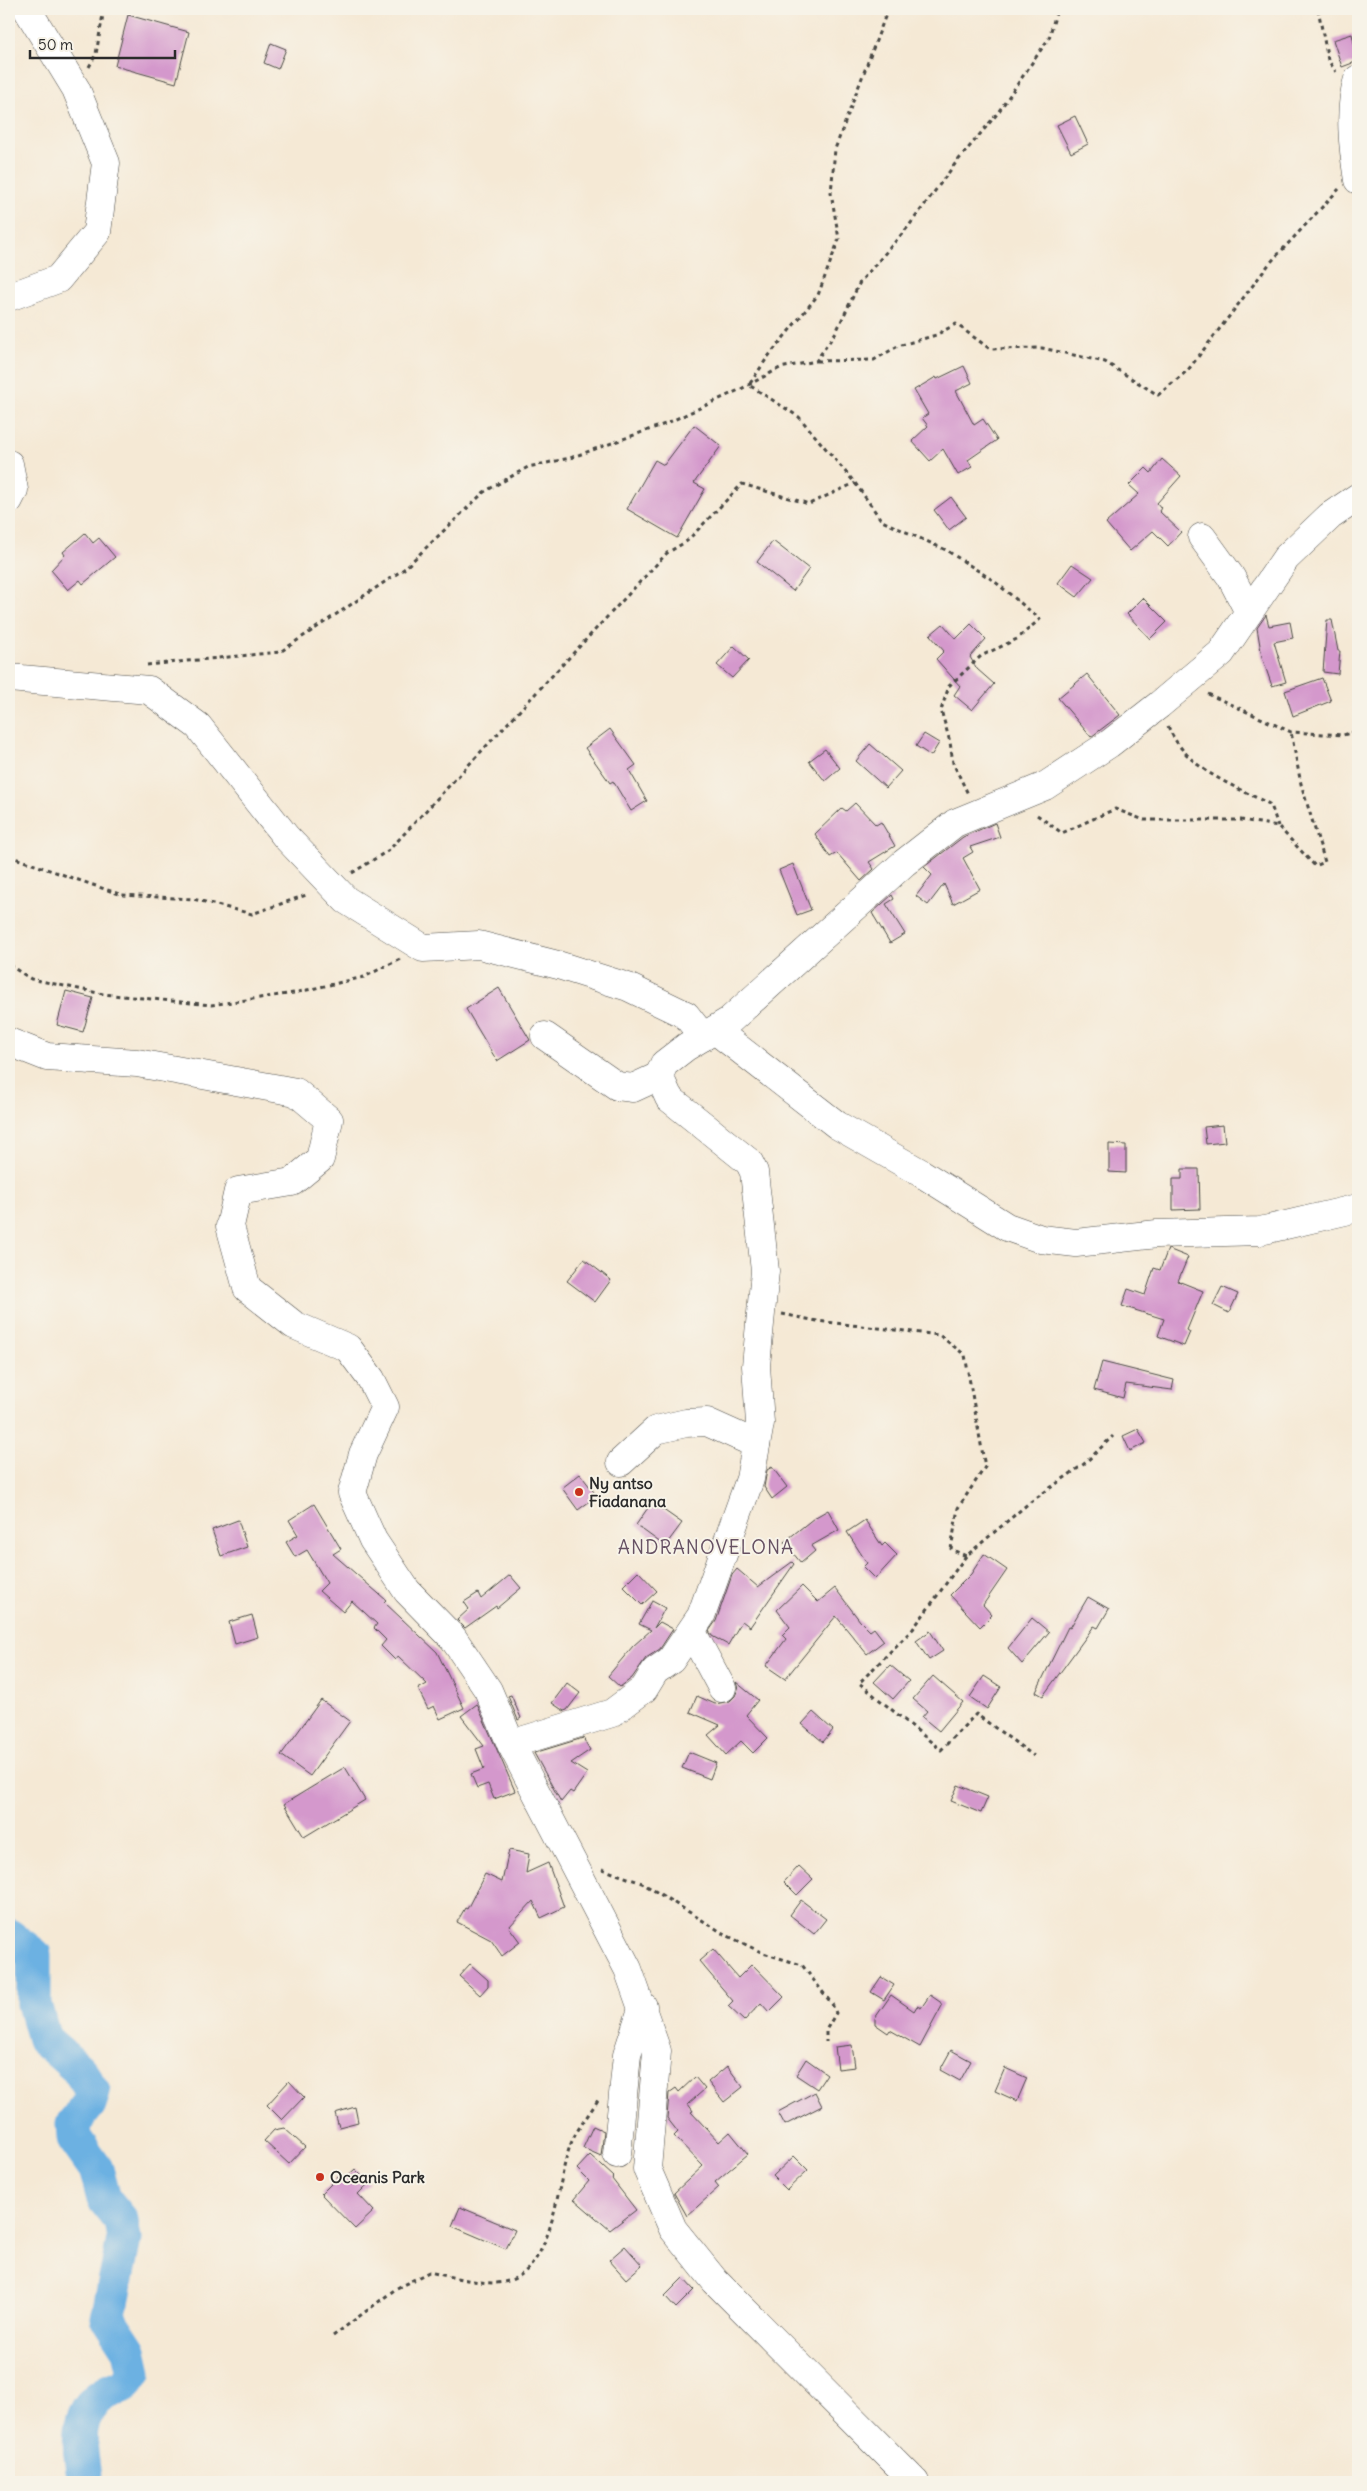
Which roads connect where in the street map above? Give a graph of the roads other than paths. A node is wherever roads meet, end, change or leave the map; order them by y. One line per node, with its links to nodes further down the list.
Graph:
1 (27, 9): 4 (street)
2 (1356, 87): 3 (street)
3 (1358, 175)
4 (9, 297)
5 (9, 464): 7 (street)
6 (1358, 497): 9 (street)
7 (9, 500)
8 (1202, 537): 9 (street)
9 (1249, 612): 11 (street)
10 (9, 678): 11 (street)
11 (709, 1033): 14 (street); 15 (street)
12 (545, 1036): 14 (street)
13 (9, 1042): 20 (street)
14 (660, 1076): 16 (street)
15 (1358, 1208)
16 (756, 1444): 17 (street); 18 (street)
17 (621, 1462)
18 (692, 1632): 19 (street); 20 (street)
19 (722, 1688)
20 (511, 1744): 21 (street)
21 (643, 2006): 22 (street); 23 (street)
22 (618, 2154)
23 (915, 2482)

